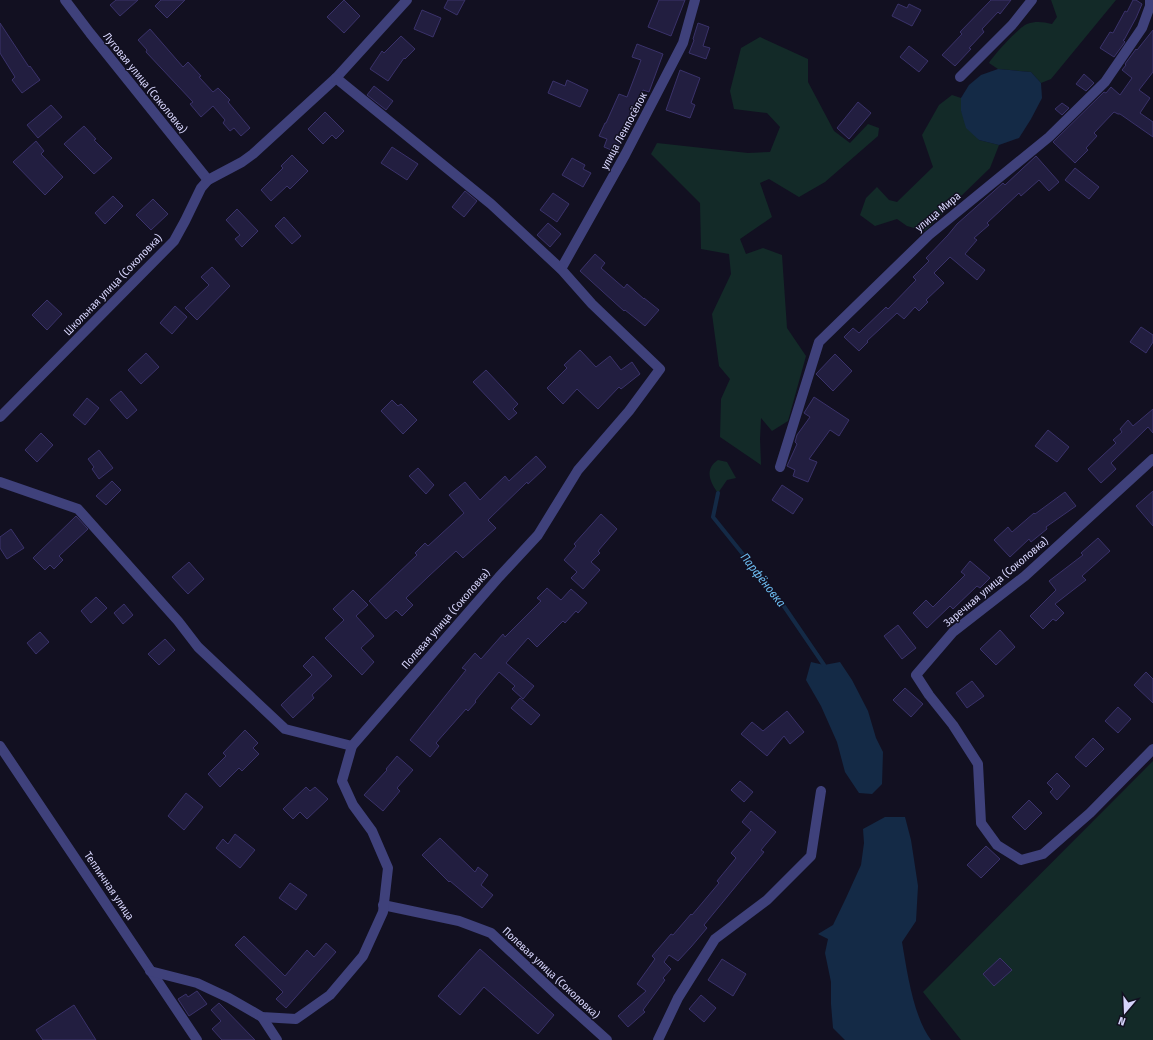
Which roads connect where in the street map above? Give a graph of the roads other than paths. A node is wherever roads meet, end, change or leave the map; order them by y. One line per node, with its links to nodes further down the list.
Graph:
1 (65, 0): 8 (street, Луговая улица (Соколовка))
2 (407, 0): 7 (street, Школьная улица (Соколовка))
3 (696, 0): 9 (street, улица Ленпосёлок)
4 (1032, 0): 6 (street)
5 (1150, 0): 12 (street, улица Мира)
6 (960, 77)
7 (336, 78): 8 (street, Школьная улица (Соколовка)); 9 (street)
8 (208, 180): 10 (street, Школьная улица (Соколовка))
9 (561, 269): 15 (street, Полевая улица (Соколовка))
10 (0, 418)
11 (1153, 459): 16 (street, Заречная улица (Соколовка))
12 (780, 467)
13 (0, 482): 15 (street)
14 (0, 746): 19 (street, Тепличная улица)
15 (352, 746): 18 (street, Полевая улица (Соколовка))
16 (1153, 749)
17 (821, 791): 24 (street)
18 (383, 905): 20 (street, Полевая улица (Соколовка)); 23 (street, Полевая улица (Соколовка))
19 (150, 970): 20 (street, Полевая улица (Соколовка)); 21 (street, Тепличная улица)
20 (262, 1018): 22 (street)
21 (197, 1040)
22 (276, 1040)
23 (607, 1040)
24 (658, 1040)

